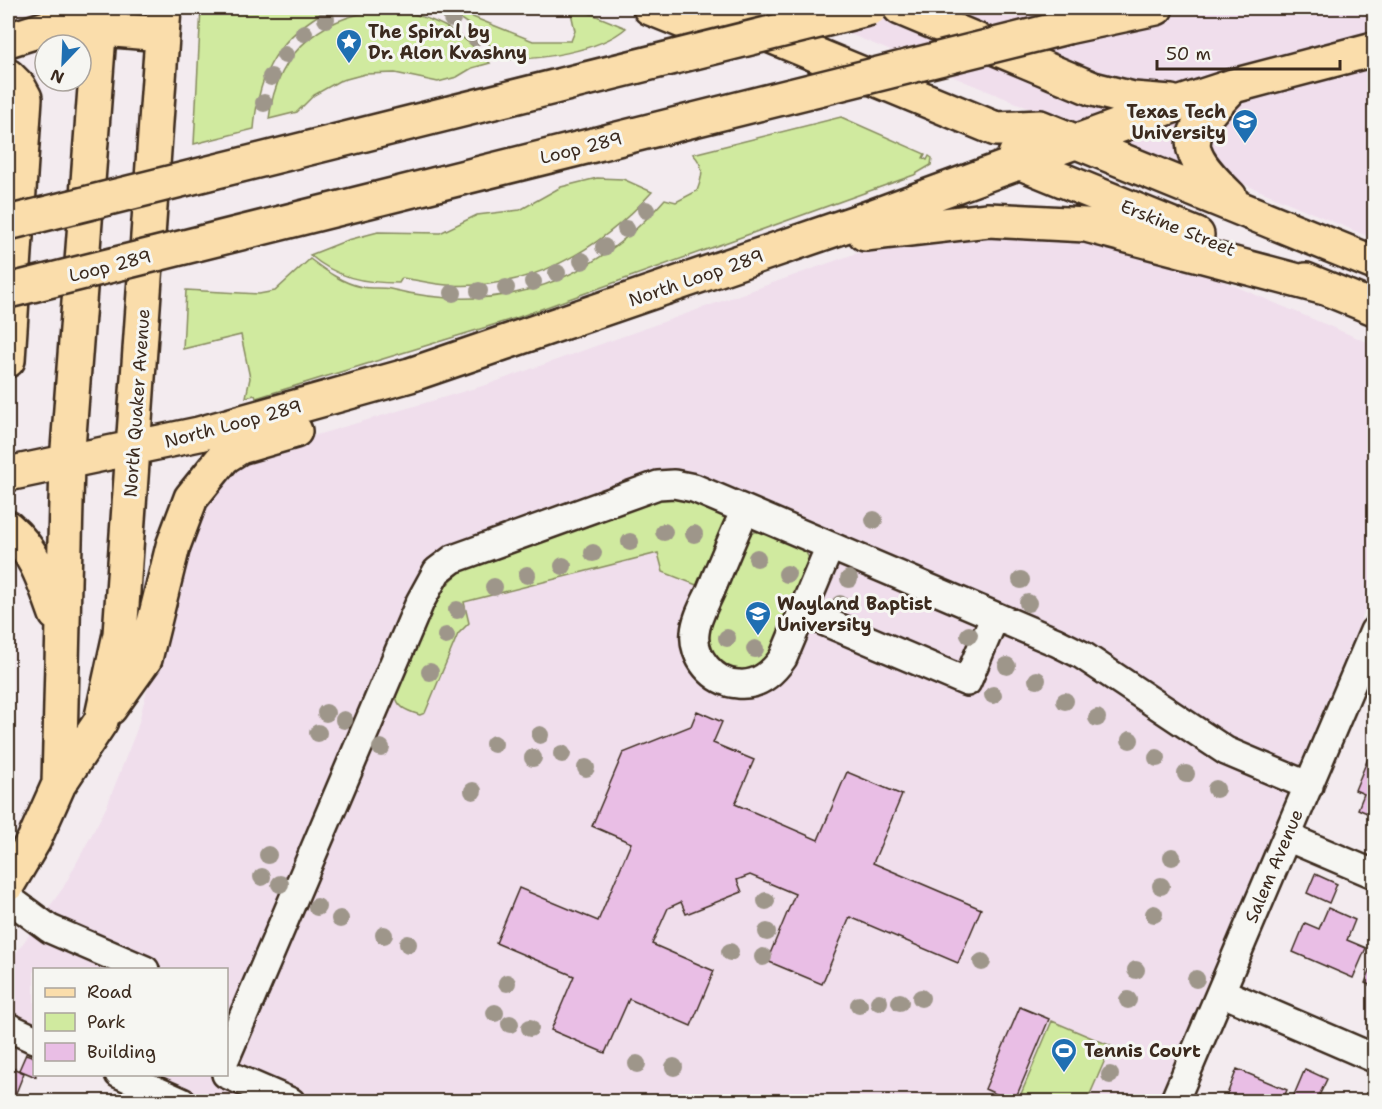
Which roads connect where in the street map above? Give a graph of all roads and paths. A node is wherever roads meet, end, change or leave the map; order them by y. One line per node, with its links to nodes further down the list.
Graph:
1 (650, 8): 7 (main road)
2 (871, 8): 18 (main road, bridge)
3 (900, 8): 13 (main road)
4 (1156, 8): 22 (main road, Loop 289, bridge)
5 (728, 14): 7 (main road); 14 (main road)
6 (101, 17): 8 (main road); 9 (main road); 27 (main road, North Quaker Avenue)
7 (692, 17)
8 (163, 21): 26 (main road, North Quaker Avenue)
9 (8, 39)
10 (1374, 50): 12 (main road, North Loop 289)
11 (8, 76): 24 (main road)
12 (1233, 86): 13 (main road, North Loop 289); 17 (main road)
13 (1181, 103): 15 (main road, North Loop 289)
14 (996, 129): 15 (main road); 16 (main road)
15 (1075, 142): 16 (main road, North Loop 289); 17 (main road)
16 (1021, 163): 19 (main road, North Loop 289); 21 (main road, Erskine Street)
17 (1240, 207): 20 (main road)
18 (8, 223)
19 (792, 245): 21 (main road); 25 (main road, North Loop 289)
20 (1374, 263)
21 (1325, 288): 23 (main road, Erskine Street)
22 (8, 291)
23 (1374, 309)
24 (8, 360)
25 (410, 375): 26 (main road, North Loop 289); 37 (main road)
26 (133, 449): 27 (main road, North Loop 289); 37 (main road, North Quaker Avenue)
27 (68, 462): 28 (main road, North Loop 289); 34 (main road, North Quaker Avenue)
28 (8, 474)
29 (745, 510): 31 (street); 32 (street); 46 (street)
30 (8, 528): 34 (main road)
31 (830, 546): 32 (street); 33 (street)
32 (802, 612): 33 (street)
33 (995, 616): 39 (street)
34 (62, 629): 38 (main road, North Quaker Avenue)
35 (1374, 631): 36 (street, Salem Avenue)
36 (1363, 688): 39 (street, Salem Avenue)
37 (101, 721): 38 (main road, North Quaker Avenue)
38 (59, 784): 42 (main road, North Quaker Avenue)
39 (1309, 786): 40 (street, Salem Avenue)
40 (1287, 837): 41 (street); 45 (street, Salem Avenue)
41 (1374, 874)
42 (8, 884)
43 (8, 898): 44 (street)
44 (143, 968)
45 (1221, 992): 50 (street); 55 (street, Salem Avenue)
46 (236, 1008): 49 (street)
47 (8, 1027): 48 (street)
48 (33, 1039)
49 (228, 1047)
50 (1374, 1058)
51 (228, 1075): 54 (street)
52 (124, 1076): 53 (street)
53 (183, 1101)
54 (291, 1101)
55 (1174, 1101)

